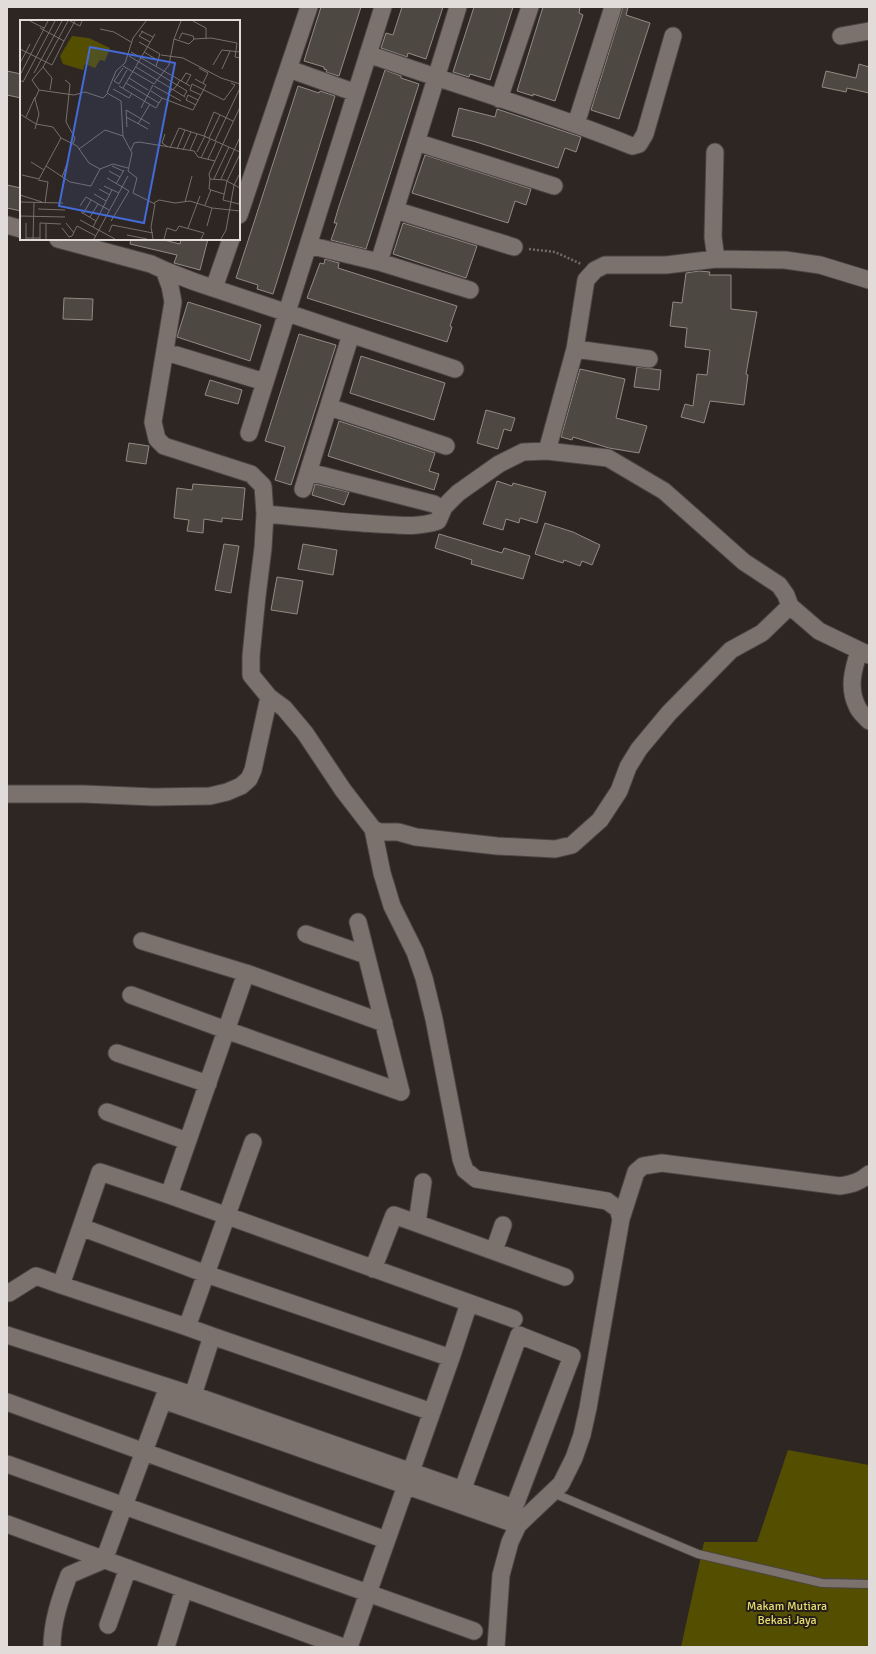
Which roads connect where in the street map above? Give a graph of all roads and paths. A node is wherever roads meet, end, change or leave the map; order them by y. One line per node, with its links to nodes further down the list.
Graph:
1 (309, 7): 10 (street)
2 (383, 7): 9 (street)
3 (458, 7): 11 (street)
4 (530, 7): 13 (street)
5 (613, 7): 14 (street)
6 (869, 31): 8 (street)
7 (673, 36): 14 (street)
8 (841, 36)
9 (368, 54): 11 (street); 12 (street)
10 (289, 69): 12 (street); 19 (street)
11 (436, 78): 13 (street); 15 (street)
12 (356, 93): 24 (street)
13 (499, 99): 14 (street)
14 (576, 124)
15 (416, 142): 17 (street); 18 (street)
16 (715, 152): 26 (street)
17 (554, 186)
18 (395, 210): 25 (street); 27 (street)
19 (240, 212)
20 (7, 226): 21 (street)
21 (20, 229)
22 (62, 240): 28 (street)
23 (231, 240): 31 (street)
24 (308, 245): 27 (street); 33 (street)
25 (514, 247): 29 (path)
26 (716, 259): 29 (street); 30 (street)
27 (379, 262): 32 (street)
28 (164, 270): 31 (street); 47 (street)
29 (594, 270): 35 (street)
30 (869, 280)
31 (214, 288): 33 (street)
32 (470, 290)
33 (287, 313): 34 (street); 39 (street)
34 (351, 334): 38 (street); 40 (street)
35 (574, 348): 37 (street); 43 (street)
36 (176, 354): 39 (street)
37 (649, 358)
38 (455, 369)
39 (265, 382): 41 (street)
40 (328, 407): 42 (street); 44 (street)
41 (249, 433)
42 (446, 446)
43 (547, 450): 47 (street); 48 (street)
44 (309, 472): 45 (street); 46 (street)
45 (303, 489)
46 (434, 504)
47 (265, 514): 50 (street)
48 (790, 606): 49 (street); 53 (street)
49 (864, 653): 51 (street)
50 (269, 697): 52 (street); 53 (street)
51 (869, 721)
52 (7, 794)
53 (373, 829): 71 (street)
54 (358, 922): 57 (street)
55 (306, 934): 57 (street)
56 (142, 941): 58 (street)
57 (366, 955): 60 (street)
58 (246, 973): 60 (street); 61 (street)
59 (131, 995): 61 (street)
60 (384, 1023): 61 (street)
61 (226, 1030): 63 (street)
62 (117, 1053): 63 (street)
63 (208, 1084): 65 (street)
64 (106, 1112): 65 (street)
65 (187, 1141): 69 (street)
66 (253, 1142): 70 (street)
67 (869, 1174): 71 (street)
68 (423, 1182): 72 (street)
69 (169, 1195): 70 (street); 74 (street)
70 (226, 1217): 76 (street); 77 (street)
71 (621, 1219): 95 (street)
72 (417, 1223): 75 (street); 76 (street)
73 (504, 1225): 75 (street)
74 (81, 1227): 77 (street); 79 (street)
75 (494, 1251): 78 (street)
76 (373, 1269): 81 (street)
77 (206, 1274): 83 (street); 86 (street)
78 (565, 1277)
79 (61, 1285): 80 (street); 83 (street)
80 (7, 1293)
81 (469, 1303): 82 (street); 86 (street)
82 (514, 1319)
83 (187, 1327): 85 (street)
84 (7, 1335): 87 (street)
85 (212, 1336): 88 (street); 90 (street)
86 (451, 1358): 90 (street)
87 (166, 1394): 88 (street); 91 (street); 93 (street)
88 (193, 1395): 93 (street)
89 (7, 1402): 91 (street)
90 (432, 1412): 93 (street)
91 (144, 1451): 96 (street); 99 (street)
92 (7, 1464): 96 (street)
93 (408, 1479): 94 (street); 98 (street); 99 (street)
94 (462, 1491): 94 (street)
95 (553, 1493): 98 (street); 102 (lane)
96 (124, 1507): 100 (street); 104 (street)
97 (7, 1524): 100 (street)
98 (518, 1525): 111 (street)
99 (386, 1540): 104 (street)
100 (104, 1560): 101 (street); 107 (street)
101 (128, 1568): 103 (street); 105 (street)
102 (869, 1584)
103 (184, 1589): 108 (street); 109 (street)
104 (369, 1594): 106 (street); 110 (street)
105 (108, 1625)
106 (474, 1631)
107 (52, 1647)
108 (166, 1647)
109 (343, 1647)
110 (349, 1647)
111 (496, 1647)

